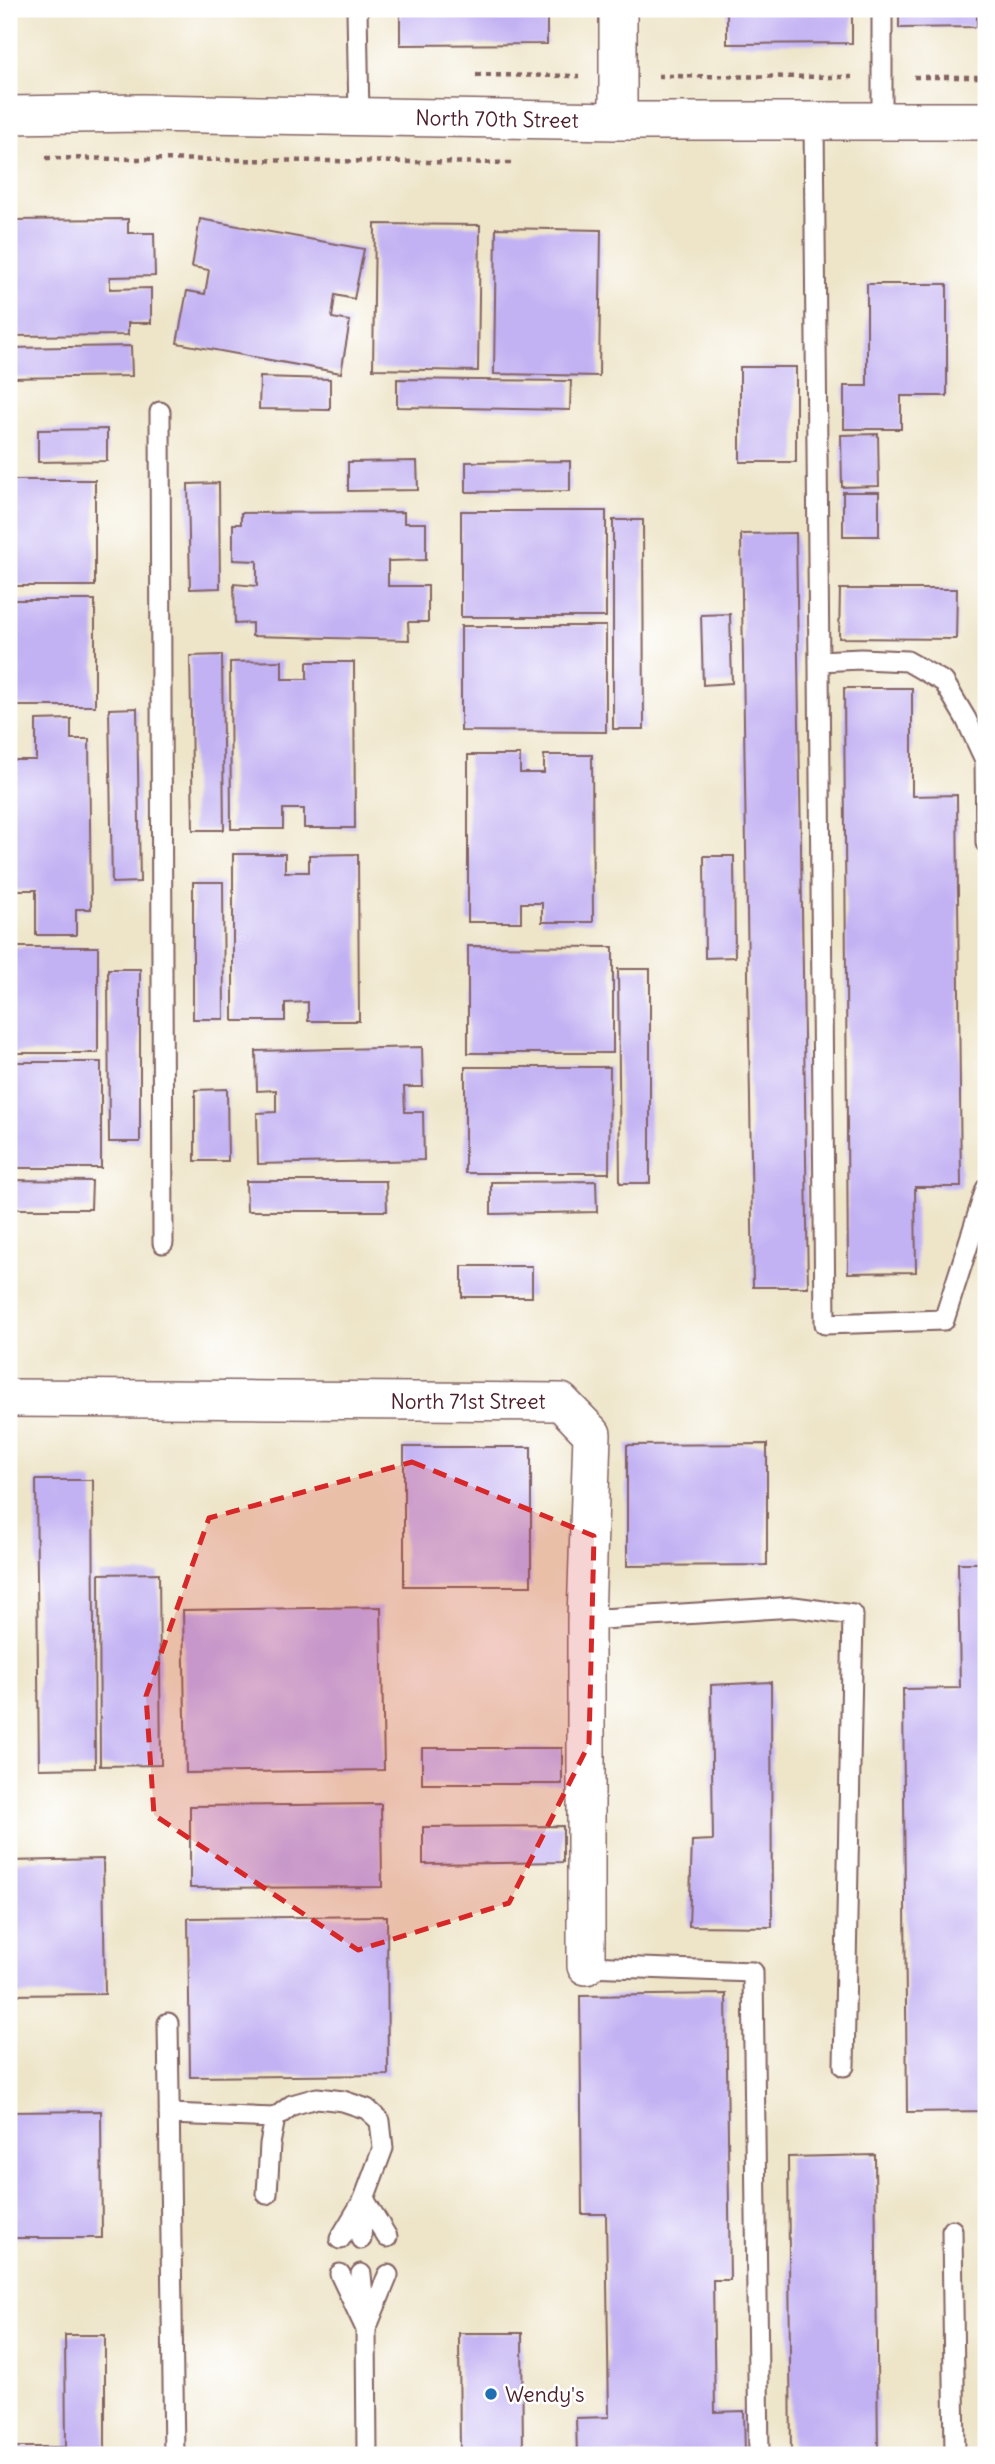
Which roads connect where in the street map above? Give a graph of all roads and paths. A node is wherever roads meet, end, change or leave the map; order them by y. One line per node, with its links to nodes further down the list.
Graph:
1 (357, 9): 5 (lane)
2 (618, 9): 6 (street)
3 (882, 9): 8 (lane)
4 (9, 115): 5 (street, North 70th Street)
5 (359, 117): 6 (street, North 70th Street)
6 (618, 121): 7 (street, North 70th Street)
7 (814, 121): 8 (street, North 70th Street); 11 (lane)
8 (881, 121): 9 (street, North 70th Street)
9 (986, 121)
10 (160, 412): 14 (lane)
11 (819, 661): 12 (lane); 13 (lane)
12 (986, 843)
13 (986, 1189)
14 (163, 1243)
15 (9, 1398): 16 (street, North 71st Street)
16 (586, 1620): 17 (street, North 71st Street); 19 (lane)
17 (586, 1966): 34 (lane)
18 (168, 2023): 20 (lane)
19 (844, 2066)
20 (169, 2114): 21 (lane); 32 (lane)
21 (275, 2118): 22 (lane); 23 (lane)
22 (267, 2194)
23 (364, 2199): 25 (lane); 26 (lane); 27 (lane)
24 (952, 2230): 35 (lane)
25 (387, 2237)
26 (340, 2239)
27 (362, 2239)
28 (340, 2274): 31 (lane)
29 (362, 2274): 31 (lane)
30 (387, 2275): 31 (lane)
31 (366, 2329): 33 (lane)
32 (174, 2455)
33 (367, 2455)
34 (759, 2455)
35 (955, 2455)

